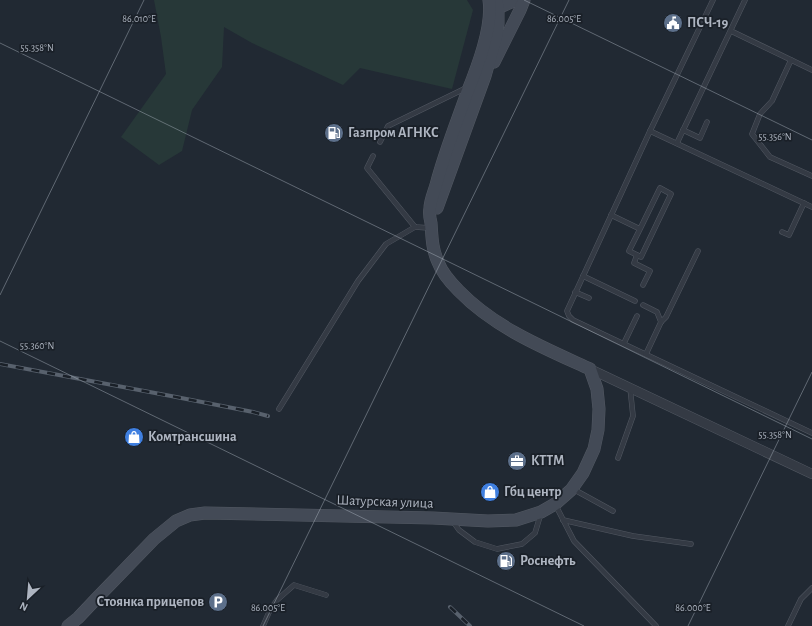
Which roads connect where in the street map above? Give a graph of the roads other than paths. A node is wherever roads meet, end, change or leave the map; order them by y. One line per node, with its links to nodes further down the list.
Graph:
1 (516, 0): 5 (main road)
2 (524, 0): 9 (main road)
3 (713, 0): 12 (lane)
4 (746, 0): 6 (lane)
5 (493, 5): 9 (main road); 10 (main road)
6 (731, 31): 7 (lane); 13 (lane)
7 (791, 60): 8 (lane); 17 (lane)
8 (812, 70)
9 (485, 76): 22 (main road)
10 (470, 86): 14 (lane); 22 (main road)
11 (707, 122): 13 (lane)
12 (650, 130): 15 (lane); 20 (lane)
13 (683, 130): 15 (lane)
14 (380, 142)
15 (677, 143): 18 (lane)
16 (373, 156): 21 (lane)
17 (812, 176)
18 (804, 203): 19 (lane); 24 (lane)
19 (812, 207)
20 (611, 215): 23 (lane); 27 (lane)
21 (415, 227): 22 (lane); 39 (lane)
22 (431, 228): 37 (main road)
23 (640, 229): 26 (lane); 26 (lane)
24 (782, 232)
25 (698, 251): 34 (lane)
26 (637, 255): 28 (lane)
27 (583, 276): 29 (lane); 31 (lane)
28 (643, 285)
29 (575, 292): 30 (lane); 35 (lane)
30 (589, 298)
31 (635, 301)
32 (643, 305): 34 (lane)
33 (637, 316): 35 (lane)
34 (661, 322): 36 (lane)
35 (624, 343): 36 (lane)
36 (646, 354): 40 (lane)
37 (590, 369): 38 (street); 43 (main road, Шатурская улица)
38 (630, 388): 41 (lane); 42 (street)
39 (279, 409)
40 (812, 433)
41 (618, 458)
42 (812, 474)
43 (572, 488): 44 (main road, Шатурская улица); 45 (lane)
44 (556, 504): 46 (main road, Шатурская улица); 48 (lane)
45 (613, 511)
46 (541, 512): 47 (main road, Шатурская улица); 47 (lane)
47 (452, 520): 52 (main road, Шатурская улица)
48 (563, 520): 49 (lane); 56 (lane)
49 (691, 544)
50 (812, 588): 57 (lane)
51 (326, 595): 55 (lane)
52 (95, 600): 53 (main road, Шатурская улица); 54 (main road)
53 (68, 626)
54 (83, 626)
55 (264, 626)
56 (656, 626)
57 (788, 626)

